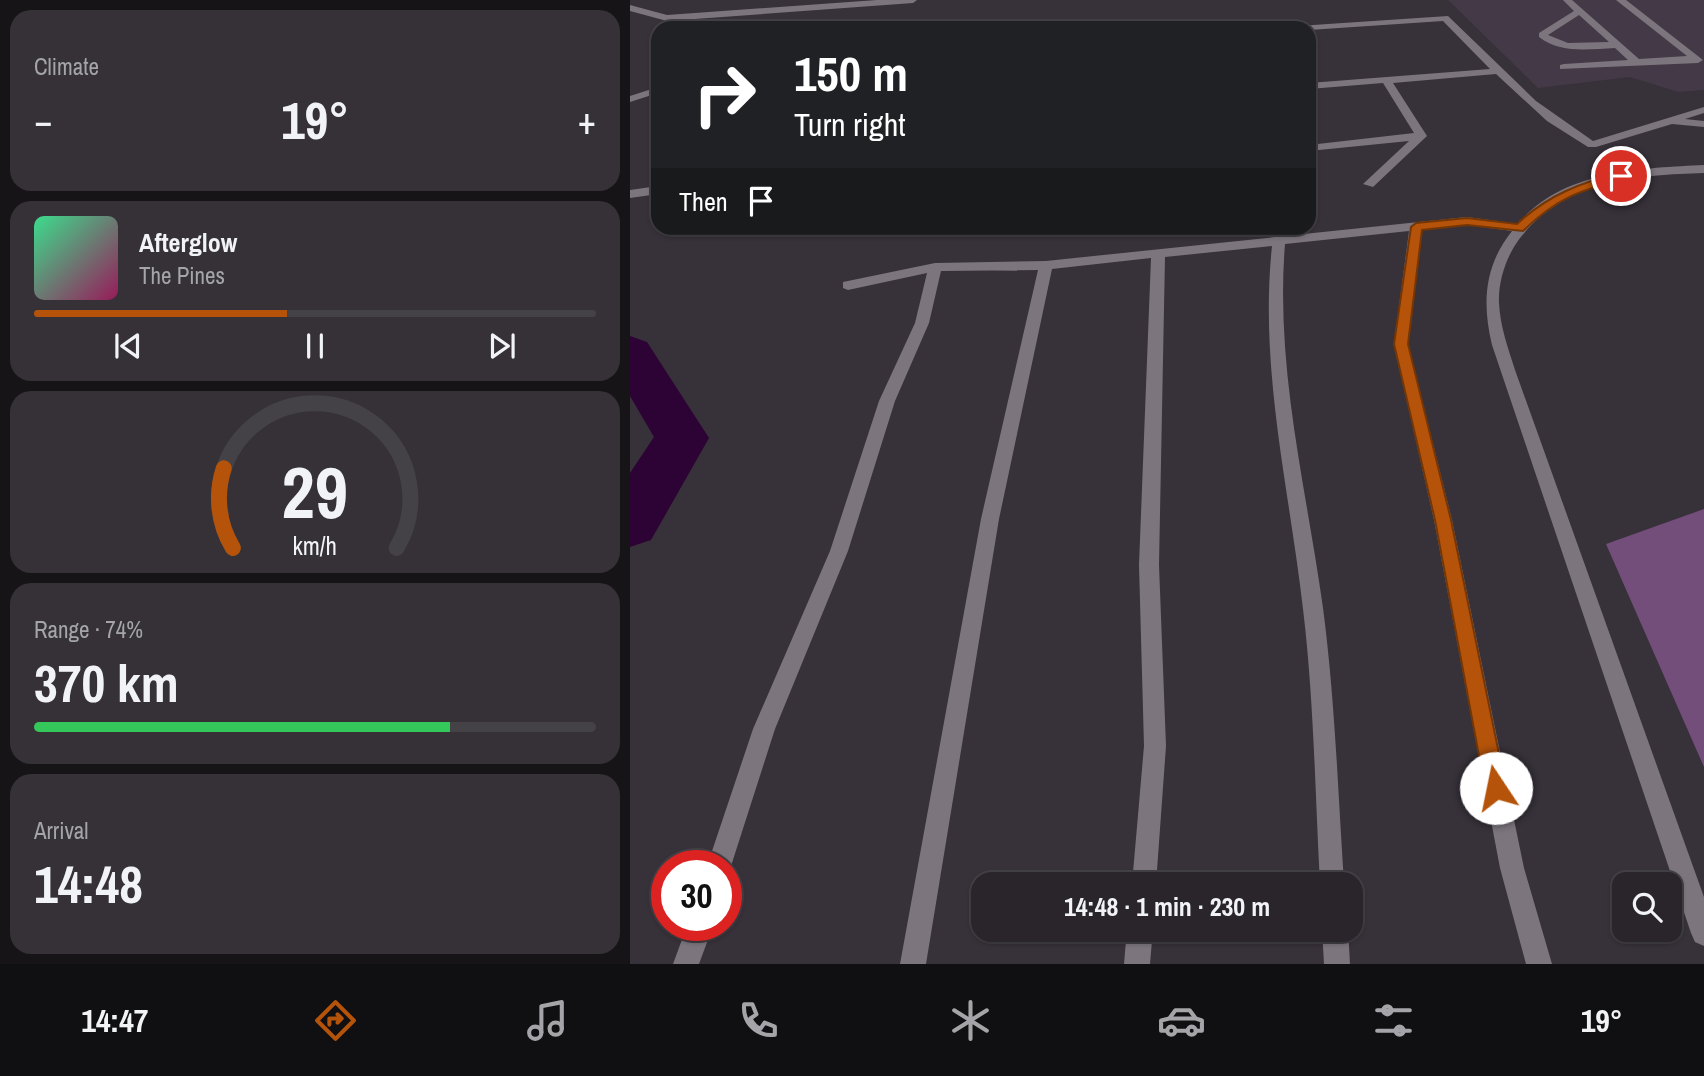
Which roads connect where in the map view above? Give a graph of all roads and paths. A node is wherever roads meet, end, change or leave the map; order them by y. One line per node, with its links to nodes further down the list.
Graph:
1 (913, 0): 4 (street)
2 (1567, 0): 5 (street)
3 (1620, 0): 8 (street)
4 (630, 8)
5 (1580, 11): 7 (street); 7 (street)
6 (1316, 27): 11 (street)
7 (1618, 45): 9 (street)
8 (1700, 61): 9 (street)
9 (1637, 62): 10 (street)
10 (1564, 67)
11 (1501, 71): 12 (street); 17 (street)
12 (1386, 80): 13 (street); 19 (street)
13 (1316, 85)
14 (651, 92): 15 (street)
15 (630, 99)
16 (1704, 110): 17 (street)
17 (1662, 122): 18 (street)
18 (1704, 124)
19 (1421, 136): 20 (street); 22 (street)
20 (1316, 147)
21 (1704, 169): 26 (street)
22 (1369, 184)
23 (651, 191): 24 (street)
24 (630, 194)
25 (1416, 227): 26 (street); 27 (street); 43 (street)
26 (1519, 228): 35 (street)
27 (1279, 240): 28 (street); 34 (street)
28 (1158, 254): 29 (street); 33 (street)
29 (1046, 265): 30 (street); 40 (street)
30 (935, 267): 31 (street); 32 (street)
31 (848, 285)
32 (724, 850)
33 (1145, 872)
34 (1331, 872)
35 (1704, 933)
36 (694, 941): 39 (street)
37 (1139, 942): 41 (street)
38 (1336, 942): 42 (street)
39 (686, 964)
40 (913, 964)
41 (1136, 964)
42 (1337, 964)
43 (1539, 964)

